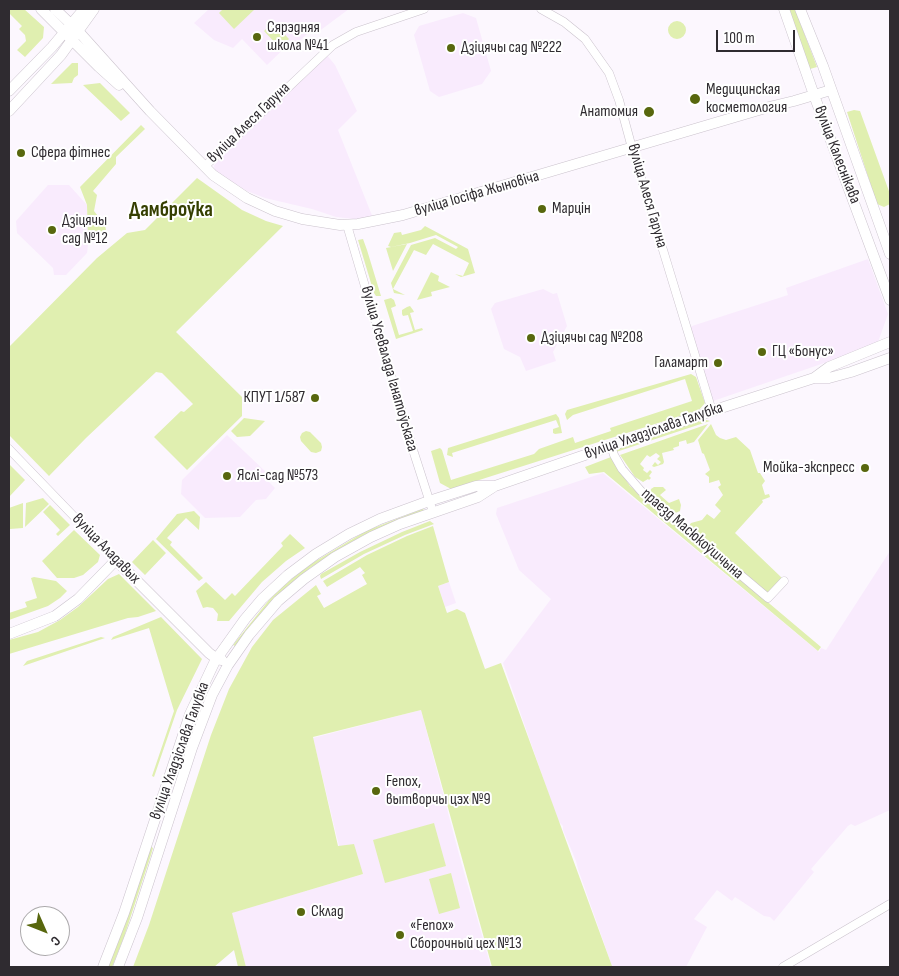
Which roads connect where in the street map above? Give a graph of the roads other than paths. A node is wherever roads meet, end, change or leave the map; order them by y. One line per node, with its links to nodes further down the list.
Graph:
1 (41, 9): 10 (main road, вуліца Іосіфа Жыновіча)
2 (55, 9): 9 (main road, вуліца Іосіфа Жыновіча)
3 (84, 9): 9 (main road)
4 (94, 9): 9 (main road)
5 (424, 9): 18 (street, вуліца Алеся Гаруна)
6 (541, 9): 17 (street, вуліца Алеся Гаруна)
7 (784, 9): 14 (main road, вуліца Калеснікава)
8 (800, 9): 12 (main road, вуліца Калеснікава)
9 (75, 28): 10 (main road); 11 (main road); 15 (main road, вуліца Іосіфа Жыновіча)
10 (65, 33): 11 (main road, вуліца Іосіфа Жыновіча); 13 (main road)
11 (73, 41): 15 (main road, вуліца Іосіфа Жыновіча); 16 (main road)
12 (831, 90): 14 (main road, вуліца Іосіфа Жыновіча); 20 (main road, вуліца Калеснікава)
13 (9, 91)
14 (814, 95): 17 (main road, вуліца Іосіфа Жыновіча); 21 (main road, вуліца Калеснікава)
15 (150, 110): 18 (main road, вуліца Іосіфа Жыновіча)
16 (9, 111)
17 (632, 148): 19 (main road, вуліца Іосіфа Жыновіча); 25 (street, вуліца Алеся Гаруна)
18 (204, 167): 19 (main road, вуліца Іосіфа Жыновіча)
19 (347, 225): 29 (street, вуліца Усевалада Ігнатоўскага)
20 (890, 254)
21 (890, 300)
22 (890, 342): 24 (main road, вуліца Уладзіслава Галубка)
23 (890, 358): 24 (main road, вуліца Уладзіслава Галубка)
24 (814, 378): 25 (main road, вуліца Уладзіслава Галубка)
25 (712, 411): 26 (main road, вуліца Уладзіслава Галубка)
26 (611, 446): 28 (main road, вуліца Уладзіслава Галубка); 32 (street, праезд Масюкоўшчына)
27 (9, 449): 31 (street, вуліца Аладавых)
28 (495, 486): 29 (main road, вуліца Уладзіслава Галубка); 30 (main road, вуліца Уладзіслава Галубка)
29 (429, 502): 30 (street, вуліца Усевалада Ігнатоўскага); 34 (main road, вуліца Уладзіслава Галубка)
30 (433, 512): 35 (main road, вуліца Уладзіслава Галубка)
31 (116, 560): 33 (main road); 34 (main road, вуліца Аладавых)
32 (784, 581)
33 (9, 634)
34 (214, 655): 35 (main road); 36 (main road); 38 (main road, вуліца Уладзіслава Галубка)
35 (234, 655): 36 (main road, вуліца Уладзіслава Галубка)
36 (224, 673): 39 (main road, вуліца Уладзіслава Галубка)
37 (890, 904): 40 (street)
38 (103, 967)
39 (118, 967)
40 (783, 967)

